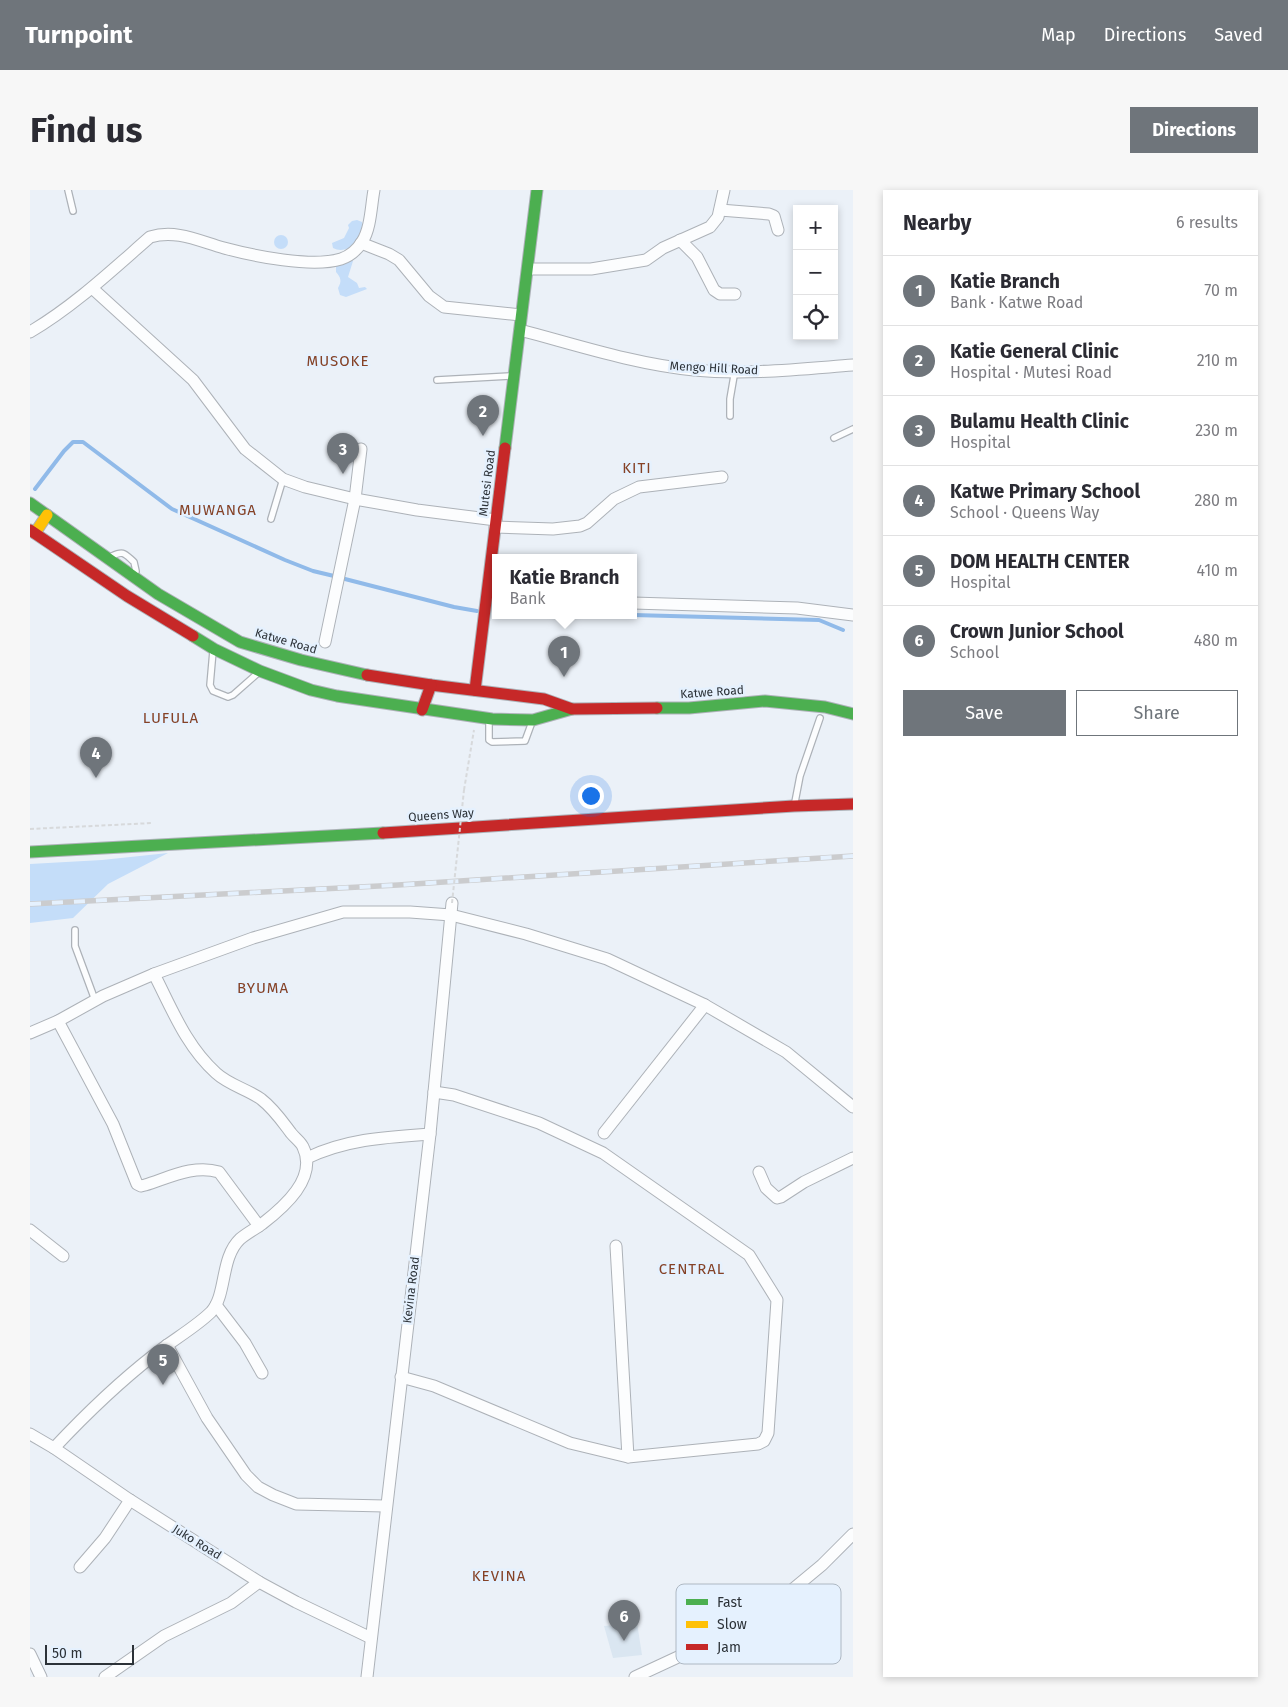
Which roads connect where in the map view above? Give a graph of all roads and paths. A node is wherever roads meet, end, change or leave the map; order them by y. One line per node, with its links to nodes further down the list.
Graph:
1 (68, 190): 6 (lane)
2 (374, 190): 9 (street)
3 (537, 190): 10 (main road, Mutesi Road)
4 (724, 190): 5 (street)
5 (720, 210): 7 (street); 8 (street)
6 (73, 211)
7 (778, 230)
8 (680, 240): 10 (street); 12 (street)
9 (361, 243): 11 (street); 13 (street)
10 (528, 269): 13 (main road, Mutesi Road)
11 (92, 288): 15 (street); 25 (street)
12 (735, 294)
13 (521, 315): 14 (main road, Mutesi Road)
14 (520, 330): 17 (street, Mengo Hill Road); 18 (main road, Mutesi Road)
15 (30, 332)
16 (853, 365): 17 (street, Mengo Hill Road)
17 (735, 370): 20 (lane)
18 (514, 376): 19 (lane); 30 (main road, Mutesi Road)
19 (437, 380)
20 (730, 416)
21 (853, 430): 22 (lane)
22 (834, 438)
23 (361, 449): 26 (street)
24 (722, 477): 30 (street)
25 (283, 479): 26 (street); 29 (lane)
26 (355, 499): 30 (street); 37 (street)
27 (30, 503): 28 (main road, Katwe Road)
28 (47, 515): 31 (main road); 40 (main road, Katwe Road)
29 (271, 519)
30 (496, 523): 32 (main road, Mutesi Road)
31 (32, 531): 38 (main road, Katwe Road)
32 (493, 554)
33 (492, 572): 34 (main road, Mutesi Road)
34 (490, 596): 41 (main road, Mutesi Road)
35 (637, 603): 36 (street)
36 (853, 615)
37 (325, 642)
38 (214, 649): 39 (main road, Katwe Road); 39 (lane)
39 (260, 672): 44 (main road, Katwe Road)
40 (431, 685): 41 (main road, Katwe Road); 44 (main road)
41 (475, 690): 42 (main road, Katwe Road)
42 (544, 699): 43 (main road, Katwe Road); 49 (main road)
43 (572, 709): 45 (main road, Katwe Road); 49 (main road, Katwe Road)
44 (422, 710): 46 (main road, Katwe Road)
45 (853, 714)
46 (477, 717): 48 (main road, Katwe Road); 55 (path, bridge)
47 (820, 718): 51 (lane)
48 (489, 719): 49 (main road, Katwe Road); 49 (lane)
49 (539, 719)
50 (853, 804): 51 (main road, Queens Way)
51 (794, 806): 54 (main road, Queens Way)
52 (153, 824): 53 (path)
53 (30, 829)
54 (30, 852)
55 (452, 903): 56 (street, Kevina Road)
56 (451, 915): 58 (street); 60 (street); 63 (street, Kevina Road)
57 (75, 930): 59 (lane)
58 (154, 974): 59 (street); 67 (street)
59 (95, 1000): 61 (street)
60 (705, 1005): 64 (street); 65 (street)
61 (58, 1021): 62 (street); 70 (street)
62 (30, 1033)
63 (434, 1092): 66 (street, Kevina Road); 80 (street)
64 (853, 1107)
65 (604, 1133)
66 (430, 1134): 67 (street); 77 (street, Kevina Road)
67 (307, 1158): 70 (street)
68 (853, 1158): 69 (street)
69 (759, 1172)
70 (259, 1226): 74 (street)
71 (30, 1230): 73 (street)
72 (616, 1246): 80 (street)
73 (63, 1256)
74 (216, 1305): 75 (street); 76 (street)
75 (167, 1345): 79 (street); 82 (street)
76 (262, 1373)
77 (401, 1377): 80 (street); 82 (street, Kevina Road)
78 (30, 1434): 79 (street, Juko Road)
79 (54, 1448): 81 (street, Juko Road)
80 (628, 1457)
81 (130, 1500): 84 (street); 85 (street, Juko Road)
82 (385, 1506): 87 (street, Kevina Road)
83 (853, 1534): 86 (street)
84 (80, 1567)
85 (259, 1582): 87 (street, Juko Road); 91 (street)
86 (799, 1584)
87 (371, 1638): 92 (street, Kevina Road)
88 (30, 1654): 90 (street)
89 (676, 1658): 93 (street)
90 (41, 1677)
91 (104, 1677)
92 (367, 1677)
93 (635, 1677)

